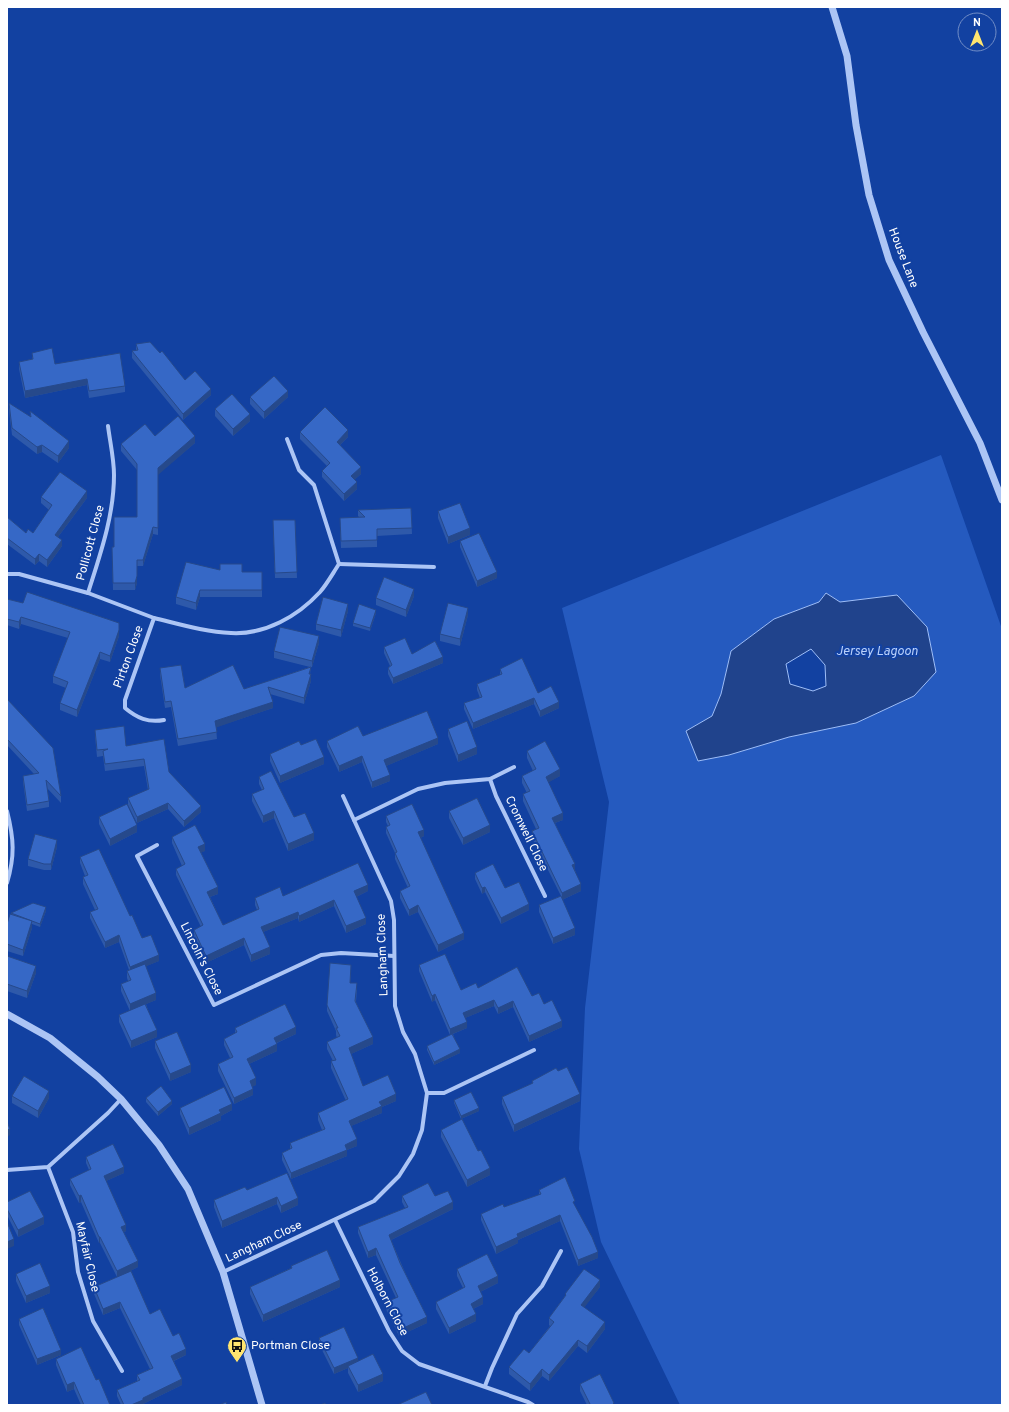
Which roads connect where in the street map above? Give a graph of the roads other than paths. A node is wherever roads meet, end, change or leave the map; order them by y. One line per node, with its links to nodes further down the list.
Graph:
1 (832, 7): 4 (street, House Lane)
2 (108, 426): 8 (street, Pollicott Close)
3 (287, 439): 5 (street)
4 (1002, 500)
5 (339, 564): 6 (street); 9 (street, Pirton Close)
6 (434, 567)
7 (7, 574): 8 (street, Pirton Close)
8 (88, 593): 9 (street, Pirton Close)
9 (154, 618): 10 (street, Pirton Close)
10 (164, 720)
11 (514, 767): 12 (street)
12 (490, 779): 15 (street); 18 (street, Cromwell Close)
13 (343, 796): 15 (street, Langham Close)
14 (7, 811): 17 (street)
15 (354, 820): 19 (street, Langham Close)
16 (157, 845): 19 (street, Lincoln's Close)
17 (7, 883)
18 (545, 896)
19 (394, 956): 22 (street, Langham Close)
20 (7, 1014): 23 (street)
21 (534, 1050): 22 (street)
22 (426, 1093): 26 (street, Langham Close)
23 (121, 1099): 24 (street); 28 (street)
24 (48, 1167): 25 (street); 29 (street, Mayfair Close)
25 (7, 1170)
26 (335, 1220): 28 (street, Langham Close); 30 (street, Holborn Close)
27 (561, 1251): 30 (street)
28 (223, 1272): 31 (street)
29 (122, 1371)
30 (485, 1386): 32 (street, Holborn Close)
31 (262, 1405)
32 (533, 1405)

